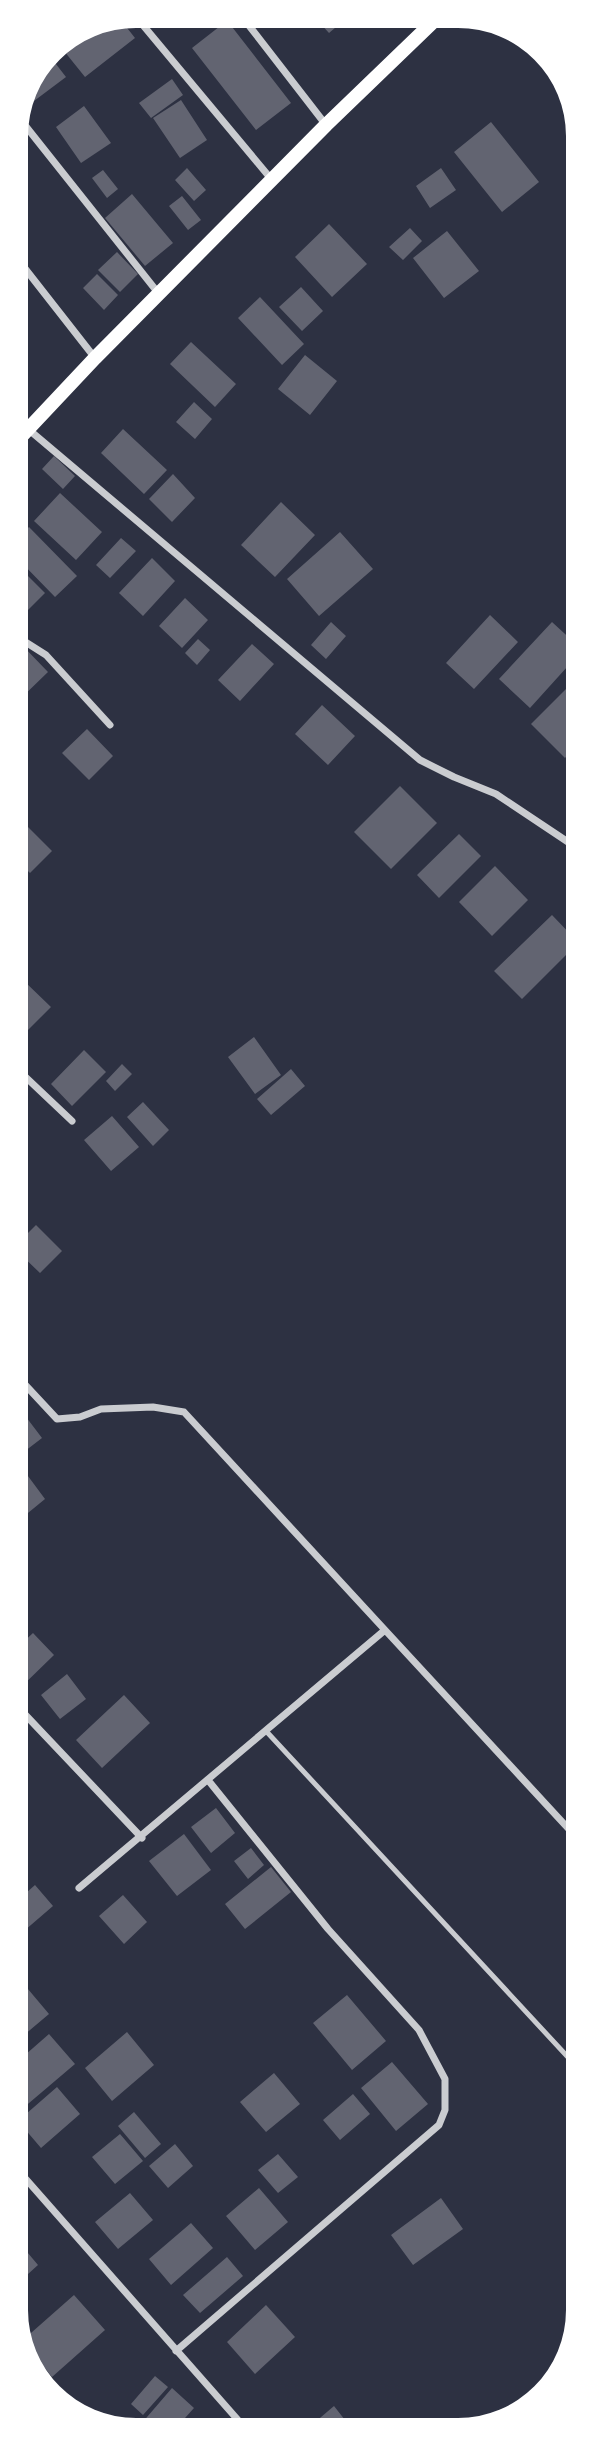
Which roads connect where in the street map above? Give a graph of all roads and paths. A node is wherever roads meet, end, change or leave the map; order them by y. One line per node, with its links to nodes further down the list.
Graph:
1 (145, 28): 6 (street)
2 (251, 28): 4 (street)
3 (427, 28): 4 (main road)
4 (327, 125): 6 (main road)
5 (28, 129): 8 (street)
6 (273, 180): 8 (main road)
7 (28, 272): 9 (street)
8 (159, 295): 9 (main road)
9 (95, 358): 10 (main road)
10 (28, 420)
11 (28, 431): 14 (street)
12 (28, 644): 13 (street)
13 (110, 725)
14 (566, 840)
15 (28, 1079): 16 (street)
16 (72, 1121)
17 (28, 1388): 18 (street)
18 (385, 1630): 20 (street); 22 (street)
19 (28, 1718): 23 (street)
20 (265, 1731): 21 (street); 25 (lane)
21 (208, 1780): 23 (street); 27 (street)
22 (566, 1826)
23 (142, 1838): 24 (street)
24 (79, 1888)
25 (566, 2055)
26 (28, 2182): 27 (street)
27 (176, 2351): 28 (street)
28 (236, 2418)

